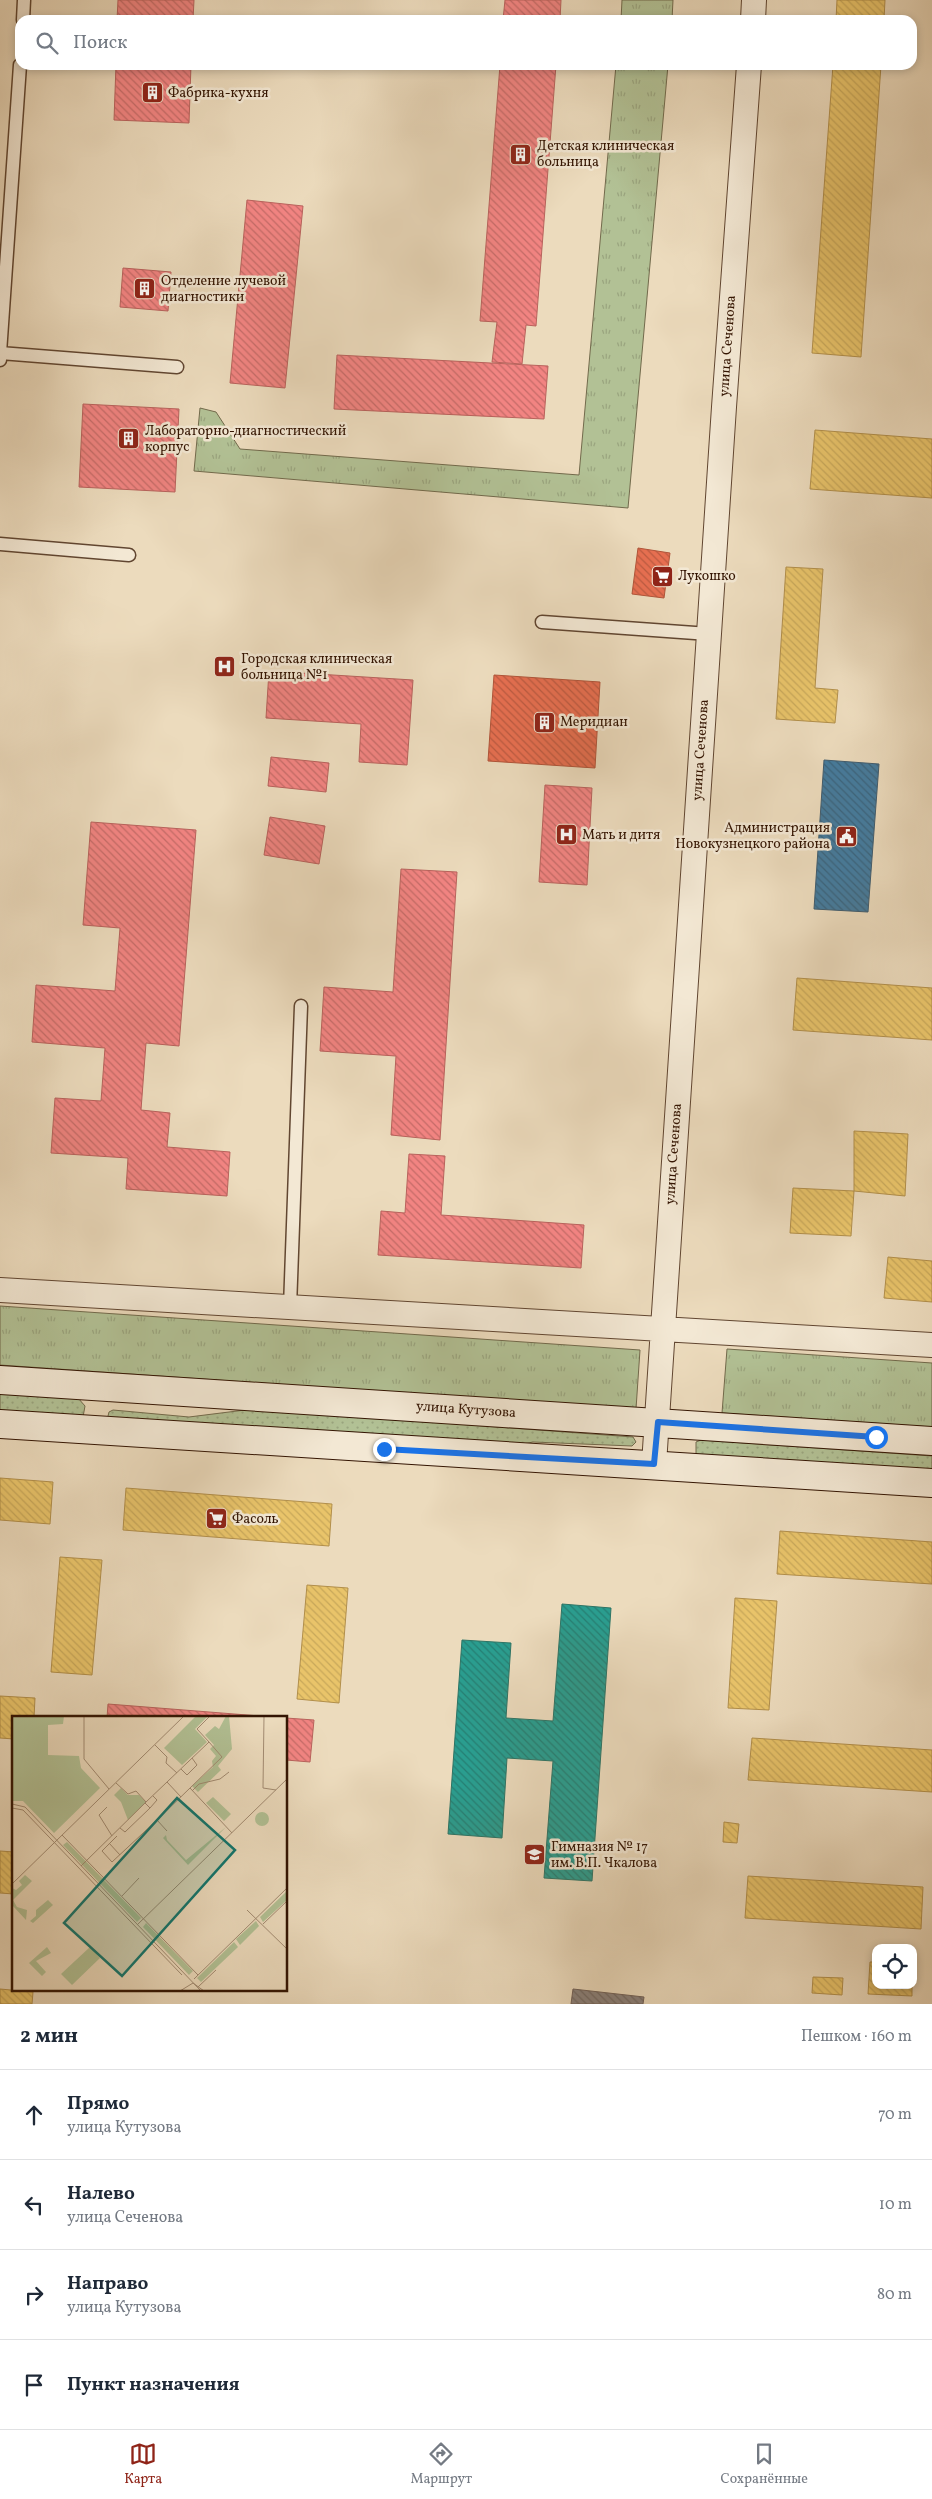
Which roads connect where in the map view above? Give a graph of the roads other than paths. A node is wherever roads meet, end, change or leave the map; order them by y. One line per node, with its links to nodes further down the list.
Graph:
1 (24, 0): 3 (lane)
2 (754, 0): 4 (street)
3 (23, 15)
4 (753, 15)
5 (20, 70): 7 (lane)
6 (750, 70): 13 (street, улица Сеченова)
7 (0, 354): 8 (lane); 9 (lane)
8 (0, 360)
9 (177, 367)
10 (0, 544): 11 (lane)
11 (128, 555)
12 (542, 622): 13 (lane)
13 (709, 634): 17 (street, улица Сеченова)
14 (301, 1006): 16 (lane)
15 (0, 1290): 16 (street)
16 (290, 1307): 17 (street)
17 (663, 1328): 18 (street); 20 (street, улица Сеченова)
18 (932, 1345)
19 (0, 1380): 20 (main road, улица Кутузова)
20 (658, 1422): 22 (main road, улица Кутузова); 23 (street, улица Сеченова)
21 (0, 1424): 23 (main road)
22 (932, 1441)
23 (654, 1464): 24 (main road)
24 (932, 1483)

